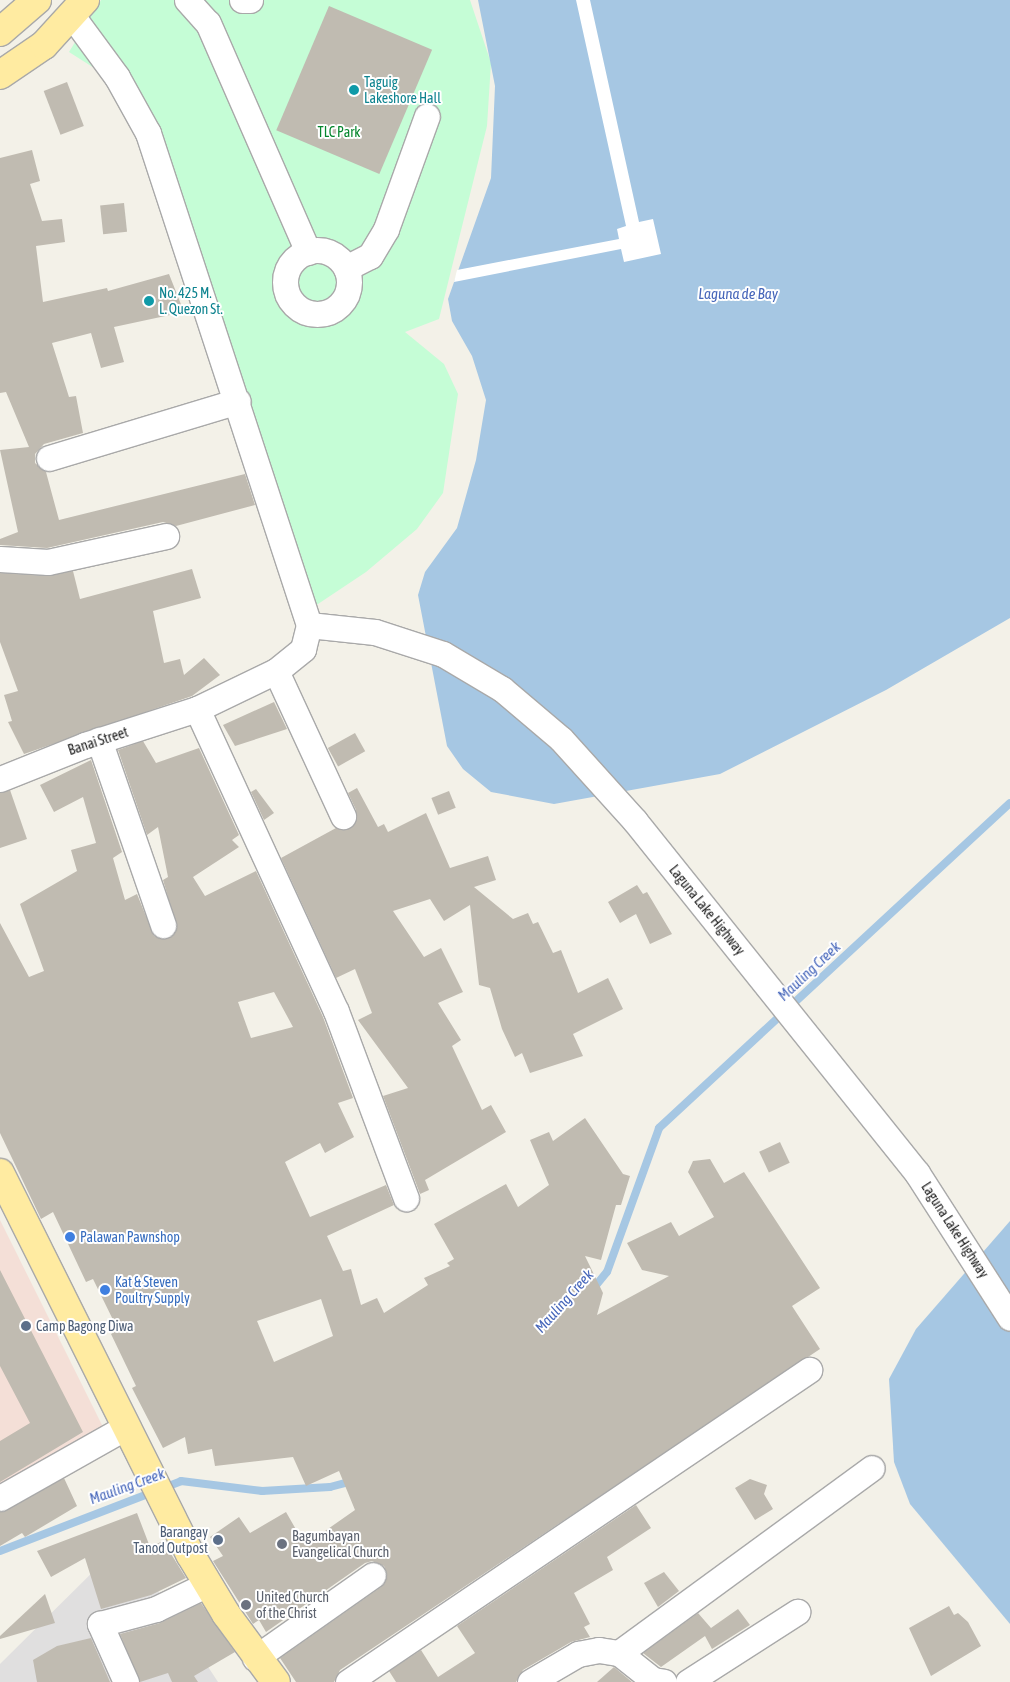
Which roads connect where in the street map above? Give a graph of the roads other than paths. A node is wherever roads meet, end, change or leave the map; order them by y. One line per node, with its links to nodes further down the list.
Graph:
1 (37, 0): 6 (main road)
2 (187, 0): 9 (street)
3 (242, 0): 4 (street)
4 (250, 0)
5 (79, 9): 7 (main road); 11 (street)
6 (0, 32)
7 (0, 75)
8 (427, 116): 10 (street)
9 (308, 252): 10 (street); 10 (street)
10 (346, 268)
11 (238, 401): 12 (street); 15 (street)
12 (49, 458)
13 (166, 536): 14 (street)
14 (0, 559)
15 (309, 625): 16 (street, Banai Street); 24 (street, Laguna Lake Highway)
16 (276, 671): 17 (street, Banai Street); 20 (street)
17 (198, 709): 18 (street, Banai Street); 23 (street)
18 (99, 740): 19 (street, Banai Street); 21 (street)
19 (0, 779)
20 (343, 816)
21 (163, 925)
22 (0, 1173): 26 (main road)
23 (406, 1198)
24 (1010, 1318)
25 (809, 1370): 36 (street)
26 (129, 1433): 28 (street); 30 (main road)
27 (872, 1468): 32 (street)
28 (0, 1498)
29 (373, 1574): 33 (street)
30 (208, 1584): 33 (main road); 34 (street)
31 (797, 1612): 39 (street)
32 (619, 1653): 37 (street); 38 (street)
33 (255, 1658): 35 (main road)
34 (126, 1682)
35 (276, 1682)
36 (348, 1682)
37 (530, 1682)
38 (664, 1682)
39 (688, 1682)

